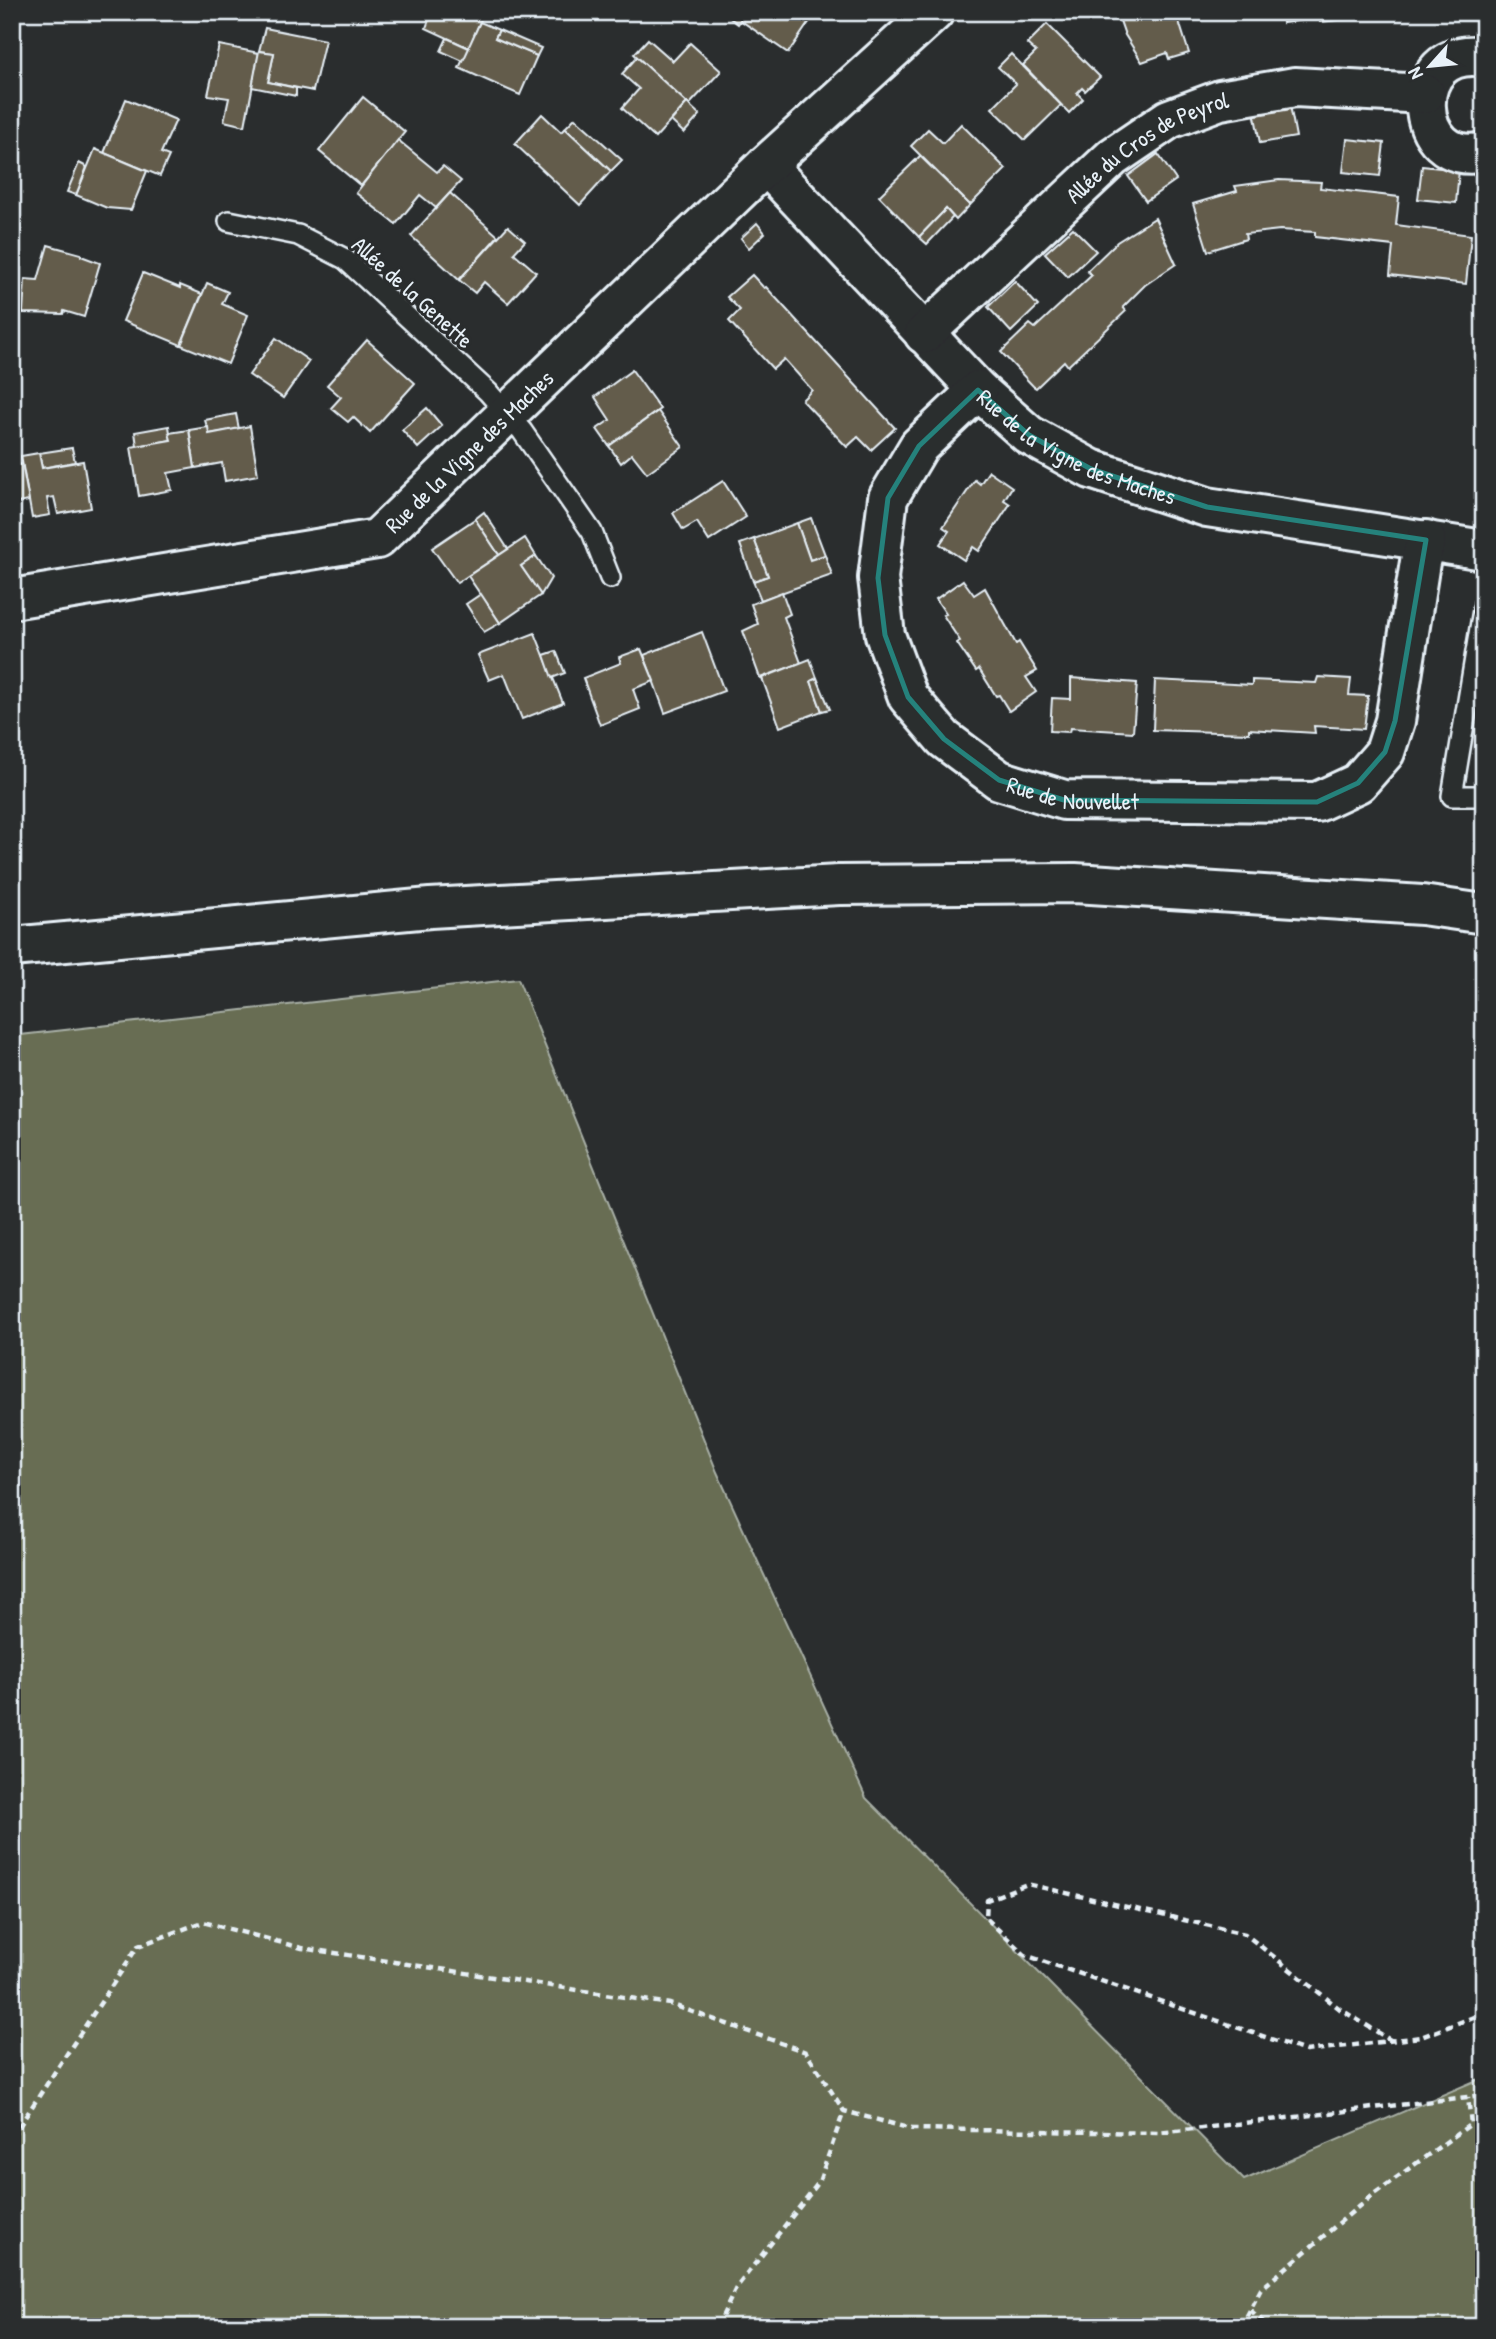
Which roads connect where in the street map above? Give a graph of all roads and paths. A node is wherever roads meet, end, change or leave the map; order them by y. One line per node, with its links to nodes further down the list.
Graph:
1 (934, 12): 5 (street, Rue de la Vigne des Maches)
2 (1484, 57): 3 (street)
3 (1425, 94): 4 (street); 7 (street, Allée du Cros de Peyrol)
4 (1484, 152)
5 (766, 165): 7 (street, Rue de la Vigne des Maches); 9 (street, Rue de la Vigne des Maches)
6 (229, 222): 9 (lane, Allée de la Genette)
7 (924, 334): 8 (street, Rue de la Vigne des Maches)
8 (978, 390): 10 (street, Rue de la Vigne des Maches); 10 (street, Rue de Nouvellet)
9 (508, 414): 12 (lane, Allée de la Genette); 13 (street, Rue de la Vigne des Maches)
10 (1426, 540): 11 (street, Rue de la Vigne des Maches)
11 (1484, 550)
12 (610, 578)
13 (12, 599)
14 (1484, 604): 15 (lane)
15 (1484, 796)
16 (1484, 914): 17 (street)
17 (12, 947)
18 (1484, 2013): 19 (path)
19 (1392, 2041): 19 (path)
20 (1484, 2095): 21 (path)
21 (1468, 2097): 22 (path); 24 (path)
22 (844, 2111): 23 (path); 25 (path)
23 (12, 2137)
24 (1250, 2310): 26 (path); 27 (path)
25 (718, 2327)
26 (1241, 2327)
27 (1269, 2327)

